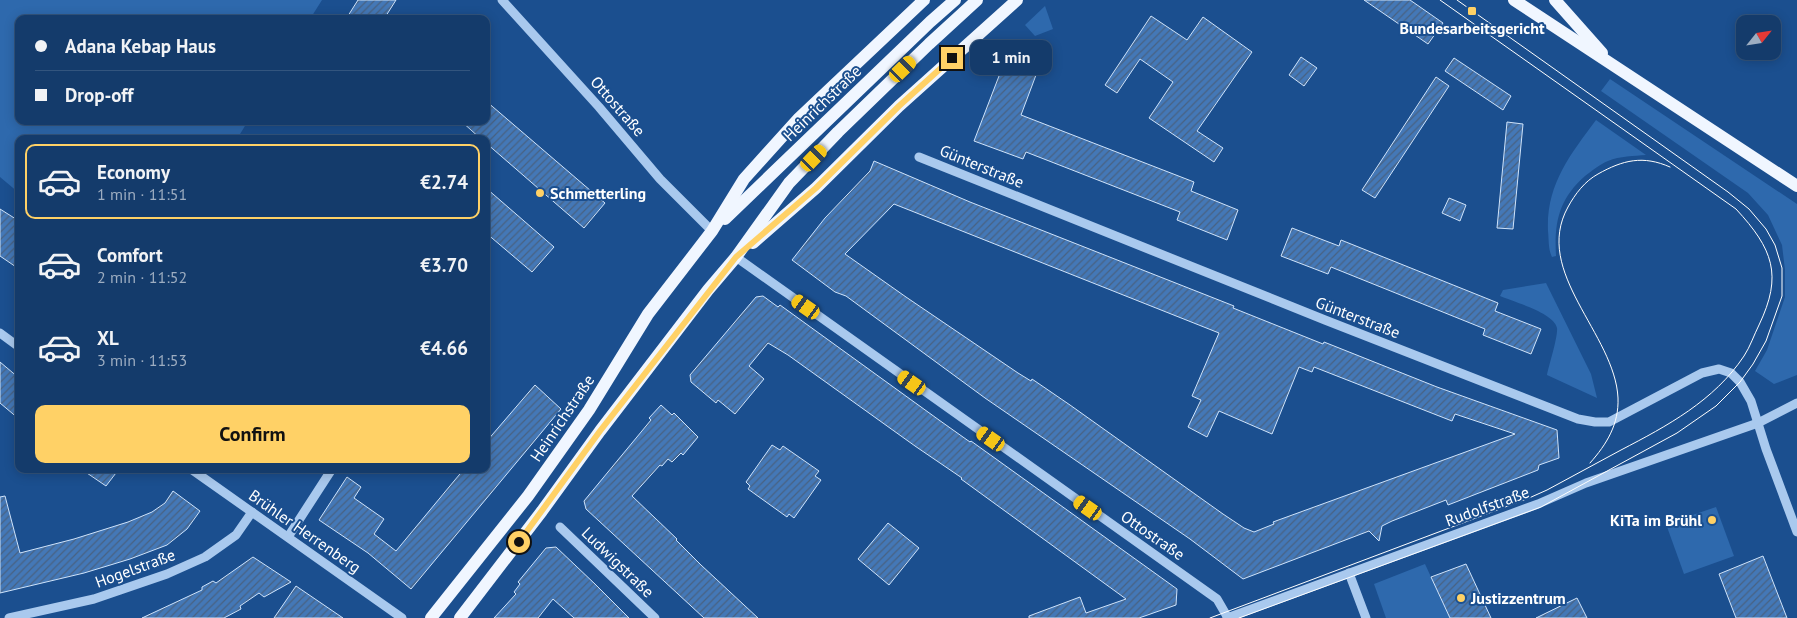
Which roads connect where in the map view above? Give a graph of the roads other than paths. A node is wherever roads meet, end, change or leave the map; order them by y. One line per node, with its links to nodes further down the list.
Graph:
1 (502, 0): 11 (street, Ottostraße)
2 (924, 0): 11 (main road, Heinrichstraße)
3 (955, 0): 11 (main road, Heinrichstraße)
4 (977, 0): 12 (main road, Heinrichstraße)
5 (1017, 0): 12 (main road, Heinrichstraße)
6 (1514, 0): 8 (main road)
7 (1555, 0): 8 (main road)
8 (1612, 64): 10 (main road)
9 (920, 157): 16 (street, Günterstraße)
10 (1797, 186)
11 (712, 230): 26 (main road, Heinrichstraße)
12 (736, 257): 27 (main road, Heinrichstraße); 29 (street, Ottostraße)
13 (0, 334): 14 (street)
14 (15, 344)
15 (1797, 403): 16 (street, Rudolfstraße)
16 (1758, 423): 21 (street, Günterstraße); 23 (street, Rudolfstraße)
17 (197, 473): 19 (street, Brühler Herrenberg)
18 (329, 473): 22 (street)
19 (252, 512): 22 (street, Brühler Herrenberg); 24 (street, Hogelstraße)
20 (560, 527): 28 (street, Ludwigstraße)
21 (1797, 532)
22 (288, 537): 25 (street, Brühler Herrenberg)
23 (1349, 573): 29 (street, Rudolfstraße); 30 (street)
24 (9, 618)
25 (402, 618)
26 (431, 618)
27 (460, 618)
28 (655, 618)
29 (1228, 618)
30 (1366, 618)

